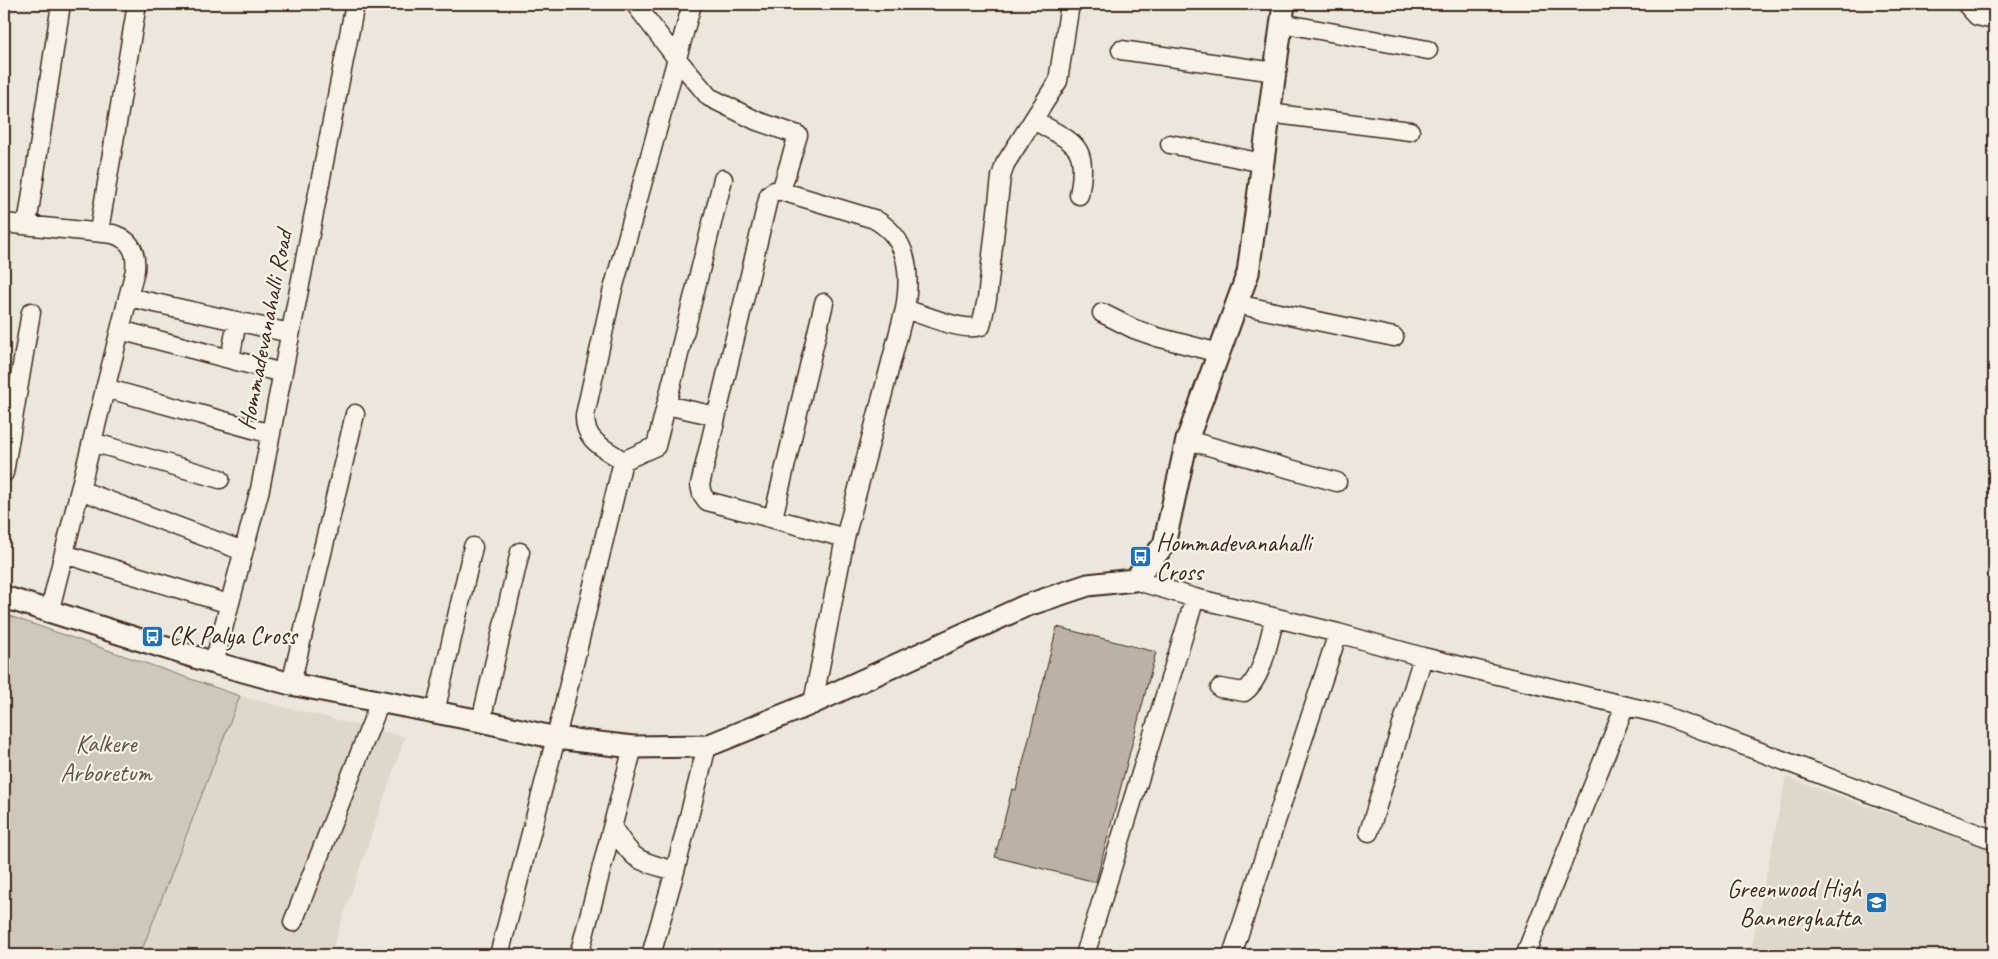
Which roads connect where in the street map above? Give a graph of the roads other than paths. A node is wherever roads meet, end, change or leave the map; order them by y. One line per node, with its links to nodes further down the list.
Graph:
1 (61, 4): 23 (street)
2 (136, 4): 24 (street)
3 (355, 4): 33 (street, Hommadevanahalli Road)
4 (635, 4): 12 (street)
5 (692, 4): 12 (street)
6 (1070, 4): 15 (street)
7 (1966, 4): 9 (street)
8 (1283, 13): 11 (street); 13 (main road)
9 (1994, 20)
10 (1121, 50): 13 (street)
11 (1428, 50)
12 (677, 59): 20 (street); 45 (street)
13 (1275, 72): 14 (main road)
14 (1269, 113): 16 (street); 18 (main road)
15 (1034, 120): 21 (street); 28 (street)
16 (1410, 130)
17 (1170, 144): 18 (street)
18 (1263, 163): 27 (main road)
19 (723, 179): 39 (street)
20 (781, 191): 28 (street); 41 (street)
21 (1079, 195)
22 (4, 223): 23 (street)
23 (26, 224): 24 (street)
24 (99, 231): 25 (street)
25 (128, 297): 31 (street); 32 (street)
26 (824, 303): 50 (street)
27 (1236, 304): 34 (street); 35 (main road)
28 (905, 309): 51 (street)
29 (31, 312): 46 (street)
30 (1102, 313): 35 (street)
31 (237, 321): 33 (street); 36 (street)
32 (120, 330): 36 (street); 38 (street)
33 (290, 333): 37 (street, Hommadevanahalli Road)
34 (1394, 337)
35 (1218, 353): 43 (main road)
36 (230, 359): 37 (street)
37 (282, 373): 42 (street, Hommadevanahalli Road)
38 (105, 388): 42 (street); 44 (street)
39 (666, 405): 41 (street); 45 (street)
40 (356, 414): 65 (street)
41 (716, 416): 50 (street)
42 (271, 434): 53 (street, Hommadevanahalli Road)
43 (1186, 440): 48 (street); 56 (main road)
44 (92, 442): 47 (street); 49 (street)
45 (623, 461): 72 (street)
46 (4, 473)
47 (220, 479)
48 (1337, 482)
49 (80, 490): 53 (street); 55 (street)
50 (773, 518): 51 (street)
51 (845, 538): 68 (street)
52 (473, 547): 70 (street)
53 (243, 551): 59 (street, Hommadevanahalli Road)
54 (520, 552): 71 (street)
55 (64, 554): 59 (street); 60 (street)
56 (1134, 580): 58 (street); 68 (main road)
57 (4, 597): 60 (main road)
58 (1196, 598): 61 (street); 83 (street)
59 (229, 604): 64 (street, Hommadevanahalli Road)
60 (49, 613): 64 (main road)
61 (1274, 618): 62 (street); 66 (street)
62 (1338, 634): 63 (street); 84 (street)
63 (1423, 657): 69 (street); 76 (street)
64 (214, 663): 65 (main road)
65 (291, 684): 67 (main road)
66 (1220, 688)
67 (380, 702): 70 (main road); 79 (street)
68 (813, 703): 73 (main road)
69 (1625, 706): 77 (street); 85 (street)
70 (435, 712): 71 (main road)
71 (482, 721): 72 (main road)
72 (556, 738): 74 (main road); 80 (street)
73 (707, 746): 74 (main road); 78 (street)
74 (633, 747): 75 (street)
75 (613, 828): 78 (street); 81 (street)
76 (1369, 832)
77 (1994, 840)
78 (675, 871): 82 (street)
79 (293, 922)
80 (499, 955)
81 (579, 955)
82 (651, 955)
83 (1084, 955)
84 (1232, 955)
85 (1525, 955)

